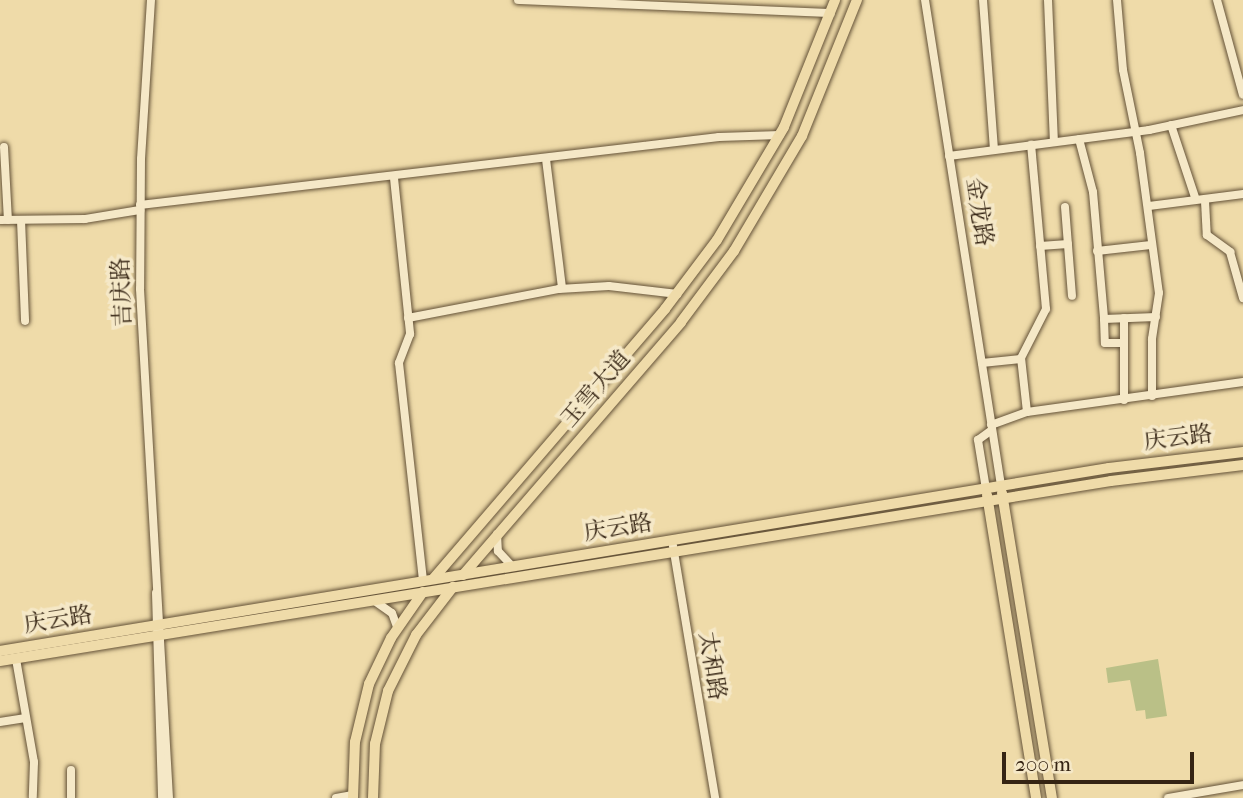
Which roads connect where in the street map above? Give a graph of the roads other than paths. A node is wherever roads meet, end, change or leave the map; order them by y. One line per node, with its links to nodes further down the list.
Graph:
1 (151, 0): 29 (street, 吉庆路)
2 (518, 0): 10 (street)
3 (835, 0): 10 (main road, 玉雪大道)
4 (857, 0): 60 (main road, 玉雪大道)
5 (925, 0): 21 (street, 金龙路)
6 (983, 0): 20 (street)
7 (1048, 0): 17 (street)
8 (1117, 0): 14 (street)
9 (1217, 0): 11 (street)
10 (831, 13): 15 (main road, 玉雪大道)
11 (1243, 95)
12 (1243, 110): 13 (street)
13 (1171, 125): 14 (street); 25 (street)
14 (1136, 132): 16 (street); 28 (street)
15 (780, 135): 22 (street); 38 (main road, 玉雪大道)
16 (1079, 139): 17 (street); 35 (street)
17 (1054, 142): 18 (street)
18 (1031, 145): 20 (street); 34 (street)
19 (4, 147): 30 (street)
20 (994, 150): 21 (street)
21 (949, 156): 48 (street, 金龙路)
22 (546, 159): 23 (street); 37 (street)
23 (394, 178): 29 (street); 42 (street)
24 (1243, 194): 26 (street)
25 (1195, 197): 26 (street); 28 (street)
26 (1205, 201): 36 (street)
27 (1065, 206): 32 (street)
28 (1149, 206): 33 (street)
29 (140, 208): 31 (street); 70 (street, 吉庆路)
30 (4, 220): 31 (street)
31 (21, 220): 45 (street)
32 (1068, 244): 34 (street); 39 (street)
33 (1151, 245): 35 (street); 41 (street)
34 (1040, 246): 47 (street)
35 (1097, 251): 44 (street)
36 (1240, 270): 40 (street)
37 (562, 289): 38 (street); 42 (street)
38 (678, 294): 65 (main road, 玉雪大道)
39 (1072, 296)
40 (1243, 299)
41 (1156, 317): 43 (street); 50 (street)
42 (408, 318): 65 (street)
43 (1124, 318): 44 (street); 46 (street)
44 (1104, 319): 46 (street)
45 (25, 321)
46 (1124, 344): 51 (street)
47 (1021, 359): 48 (street); 52 (street)
48 (982, 363): 53 (street, 金龙路)
49 (1243, 382): 50 (street)
50 (1153, 396): 51 (street)
51 (1124, 400): 52 (street)
52 (1027, 412): 53 (street)
53 (992, 427): 56 (street, 金龙路); 57 (street)
54 (1243, 452): 56 (main road, 庆云路)
55 (1243, 465): 58 (main road, 庆云路)
56 (1001, 487): 57 (main road, 庆云路); 58 (main road, 金龙路)
57 (986, 489): 59 (main road); 61 (main road, 庆云路)
58 (1003, 499): 59 (main road, 庆云路); 87 (main road, 金龙路)
59 (988, 502): 62 (main road, 庆云路); 86 (main road)
60 (498, 533): 63 (street); 64 (main road, 玉雪大道)
61 (672, 540): 62 (street, 太和路); 63 (main road, 庆云路)
62 (674, 553): 66 (main road, 庆云路); 85 (street, 太和路)
63 (512, 566): 64 (main road, 庆云路)
64 (463, 574): 65 (main road, 庆云路); 66 (main road, 玉雪大道)
65 (428, 580): 67 (main road, 玉雪大道); 70 (main road, 庆云路)
66 (451, 589): 67 (main road, 庆云路); 84 (main road, 玉雪大道)
67 (422, 594): 68 (main road, 庆云路); 69 (main road, 玉雪大道)
68 (376, 602): 69 (street); 70 (main road, 庆云路)
69 (397, 627): 79 (main road, 玉雪大道)
70 (159, 630): 71 (main road, 庆云路); 72 (main road, 庆云路); 81 (street, 吉庆路); 82 (street, 吉庆路)
71 (0, 651)
72 (16, 659): 73 (main road, 庆云路); 74 (street)
73 (0, 661)
74 (26, 718): 75 (street); 78 (street)
75 (0, 722)
76 (71, 770): 80 (street)
77 (1243, 785): 88 (street)
78 (33, 797)
79 (353, 797): 83 (street)
80 (71, 798)
81 (162, 798)
82 (169, 798)
83 (336, 798)
84 (373, 798)
85 (715, 798)
86 (1036, 798)
87 (1052, 798)
88 (1168, 798)

